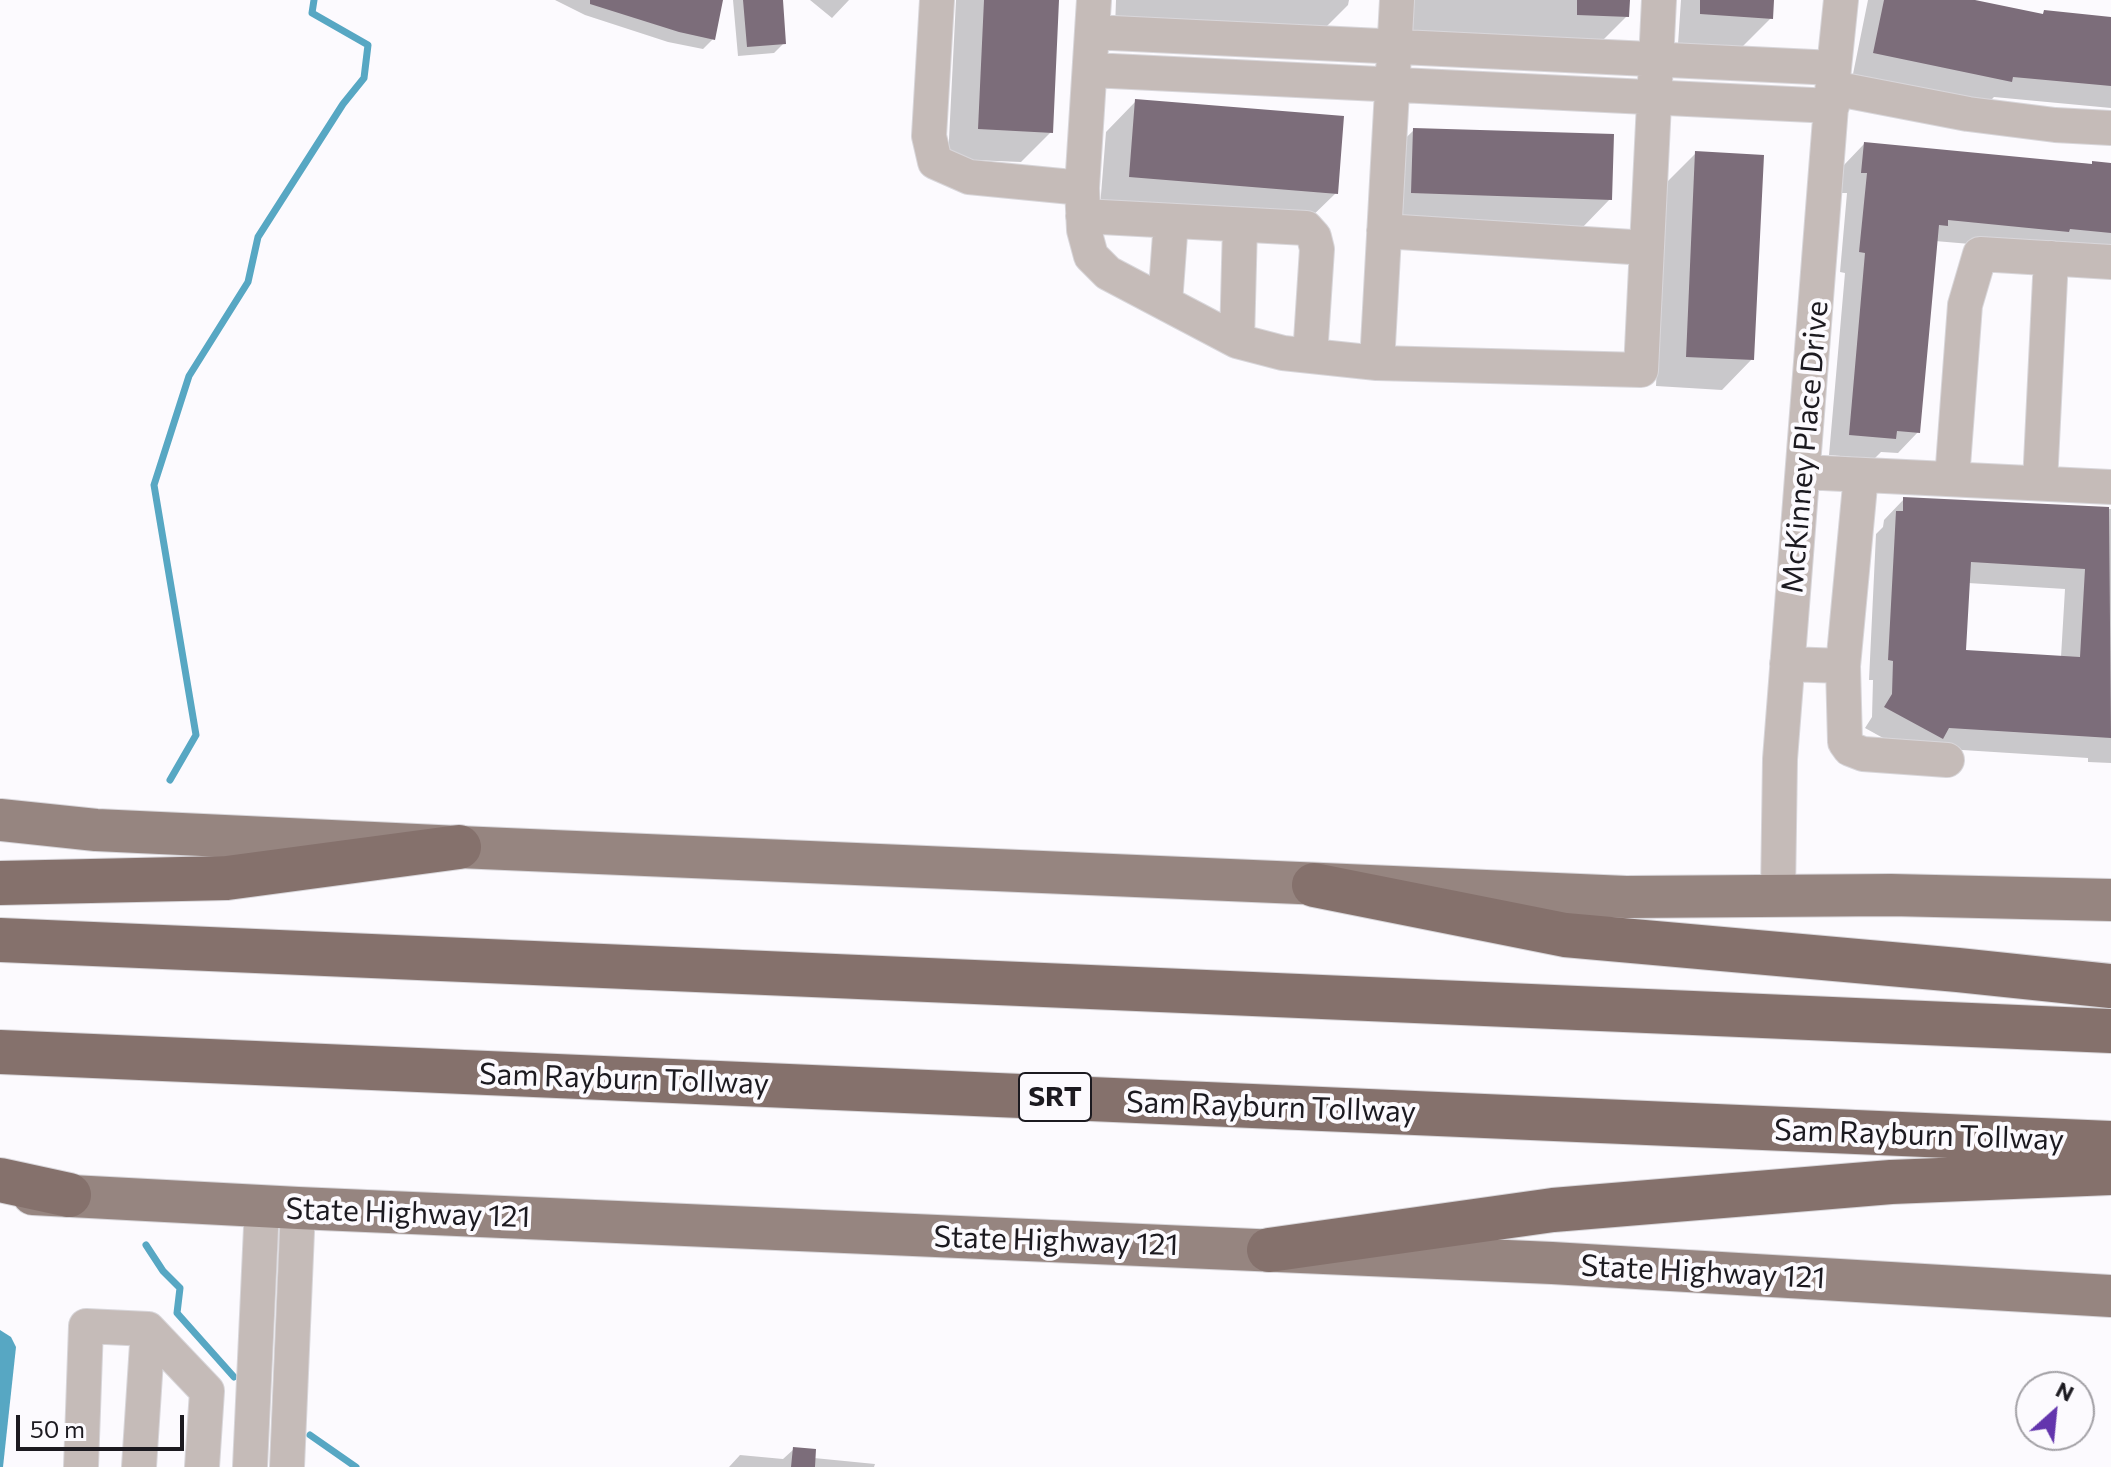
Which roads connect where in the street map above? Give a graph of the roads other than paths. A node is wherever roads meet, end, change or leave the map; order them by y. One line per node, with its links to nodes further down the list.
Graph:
1 (937, 0): 13 (street)
2 (1397, 0): 6 (street)
3 (1659, 0): 7 (street)
4 (1841, 0): 10 (street, McKinney Place Drive)
5 (1093, 16): 6 (street); 8 (street)
6 (1395, 46): 7 (street); 9 (street)
7 (1657, 58): 10 (street); 11 (street)
8 (1091, 70): 9 (street); 13 (street)
9 (1393, 84): 11 (street); 16 (street)
10 (1833, 87): 11 (street); 12 (street); 24 (street, McKinney Place Drive)
11 (1655, 96): 17 (street)
12 (2111, 128)
13 (1083, 202): 14 (street); 20 (street)
14 (1171, 221): 15 (street); 20 (street)
15 (1240, 225): 21 (street); 22 (street)
16 (1384, 231): 17 (street); 23 (street)
17 (1647, 248): 23 (street)
18 (2051, 258): 19 (street); 26 (street); 27 (street)
19 (2111, 262)
20 (1165, 303): 21 (street)
21 (1237, 341): 22 (street)
22 (1310, 356): 23 (street)
23 (1377, 363)
24 (1803, 472): 25 (street); 29 (street, McKinney Place Drive)
25 (1861, 475): 26 (street); 30 (street)
26 (1952, 479): 27 (street)
27 (2040, 483): 28 (street)
28 (2111, 487)
29 (1787, 664): 30 (street); 36 (street, McKinney Place Drive)
30 (1843, 666): 31 (street)
31 (1947, 760)
32 (0, 820): 33 (main road)
33 (459, 847): 34 (highway); 35 (main road)
34 (0, 883)
35 (1314, 885): 36 (main road); 39 (highway)
36 (1778, 894): 37 (main road)
37 (2111, 900)
38 (0, 940): 40 (highway)
39 (2111, 986)
40 (2111, 1031)
41 (0, 1052): 42 (highway, Sam Rayburn Tollway / SRT)
42 (2111, 1143)
43 (2111, 1173): 48 (highway)
44 (0, 1180): 46 (highway)
45 (0, 1192): 46 (main road, State Highway 121)
46 (69, 1195): 47 (main road, State Highway 121)
47 (280, 1207): 48 (main road, State Highway 121); 54 (street); 55 (street)
48 (1269, 1250): 49 (main road, State Highway 121)
49 (2111, 1296)
50 (148, 1329): 51 (street); 52 (street); 53 (street)
51 (81, 1467)
52 (139, 1467)
53 (202, 1467)
54 (250, 1467)
55 (287, 1467)

